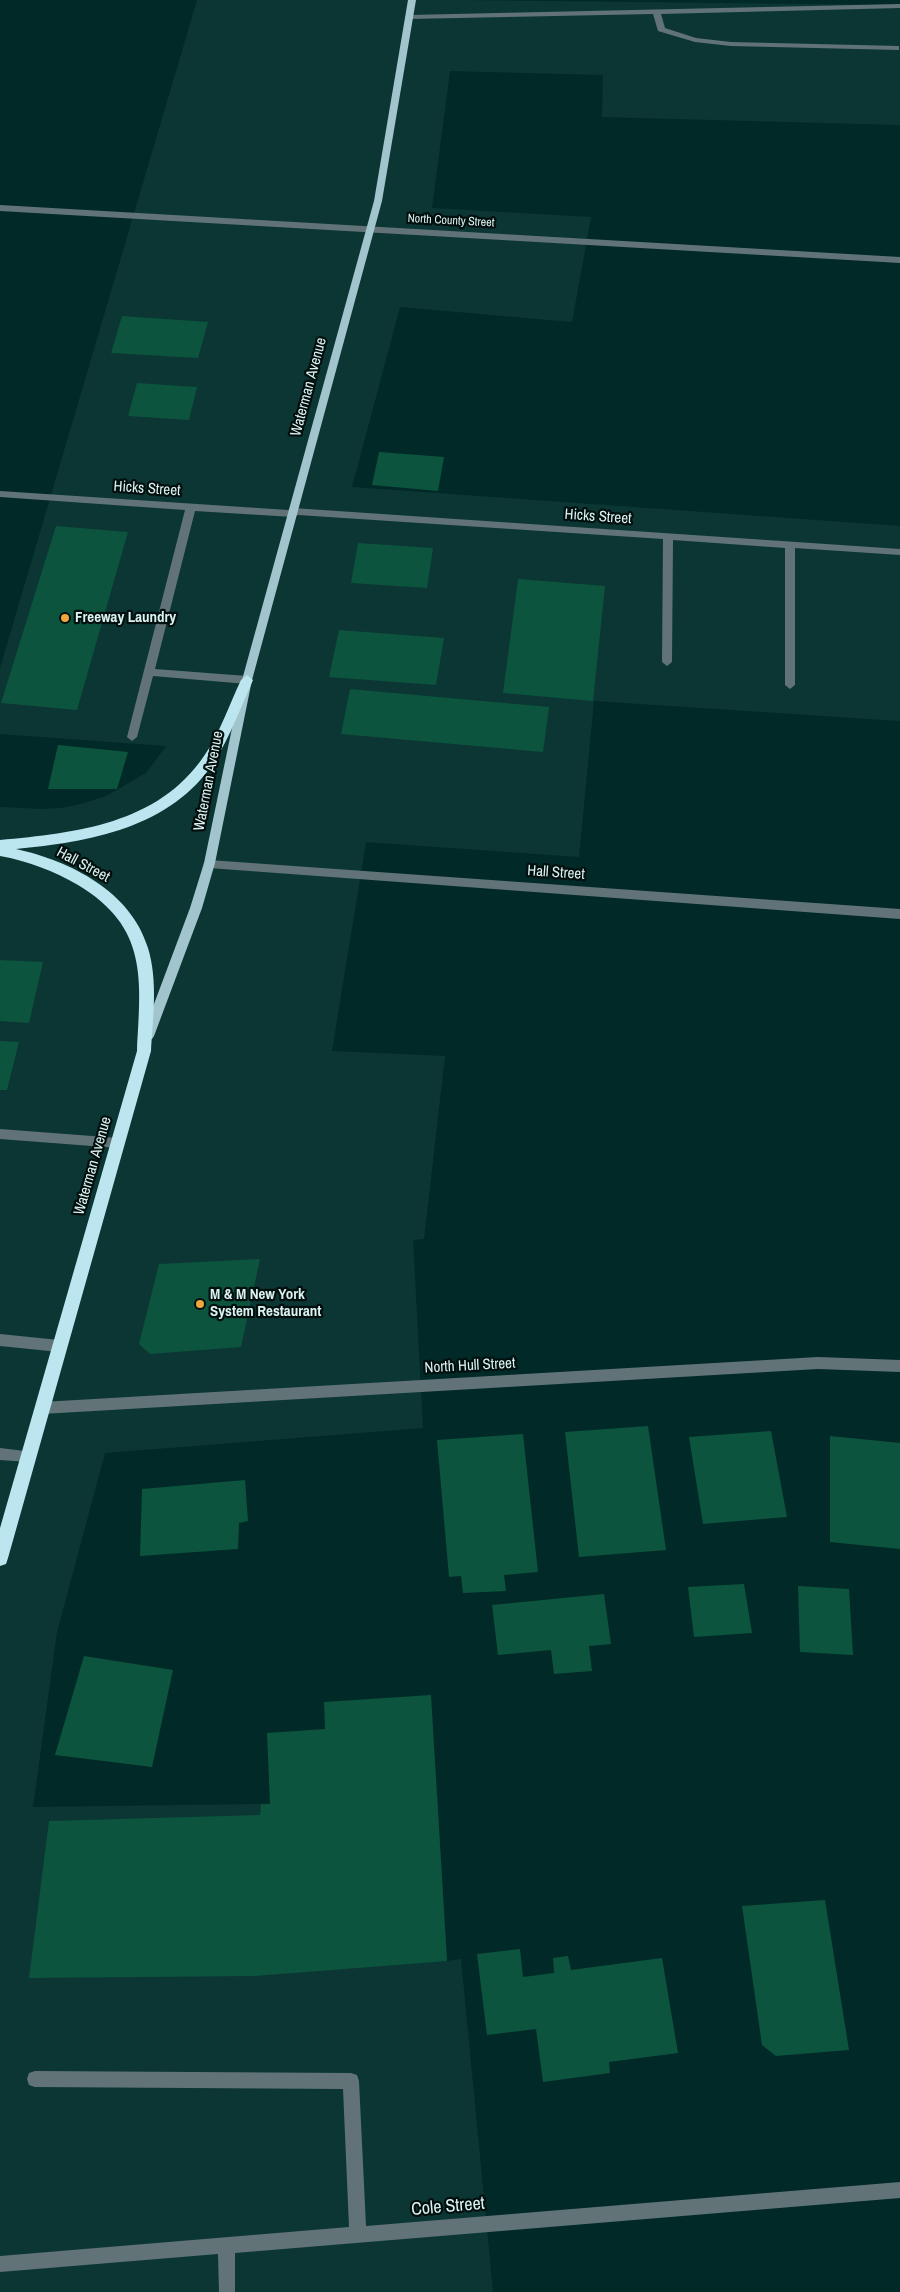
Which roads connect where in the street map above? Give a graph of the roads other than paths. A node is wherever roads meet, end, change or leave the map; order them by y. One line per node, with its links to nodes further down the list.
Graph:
1 (412, 0): 4 (main road, Waterman Avenue)
2 (900, 6): 3 (street)
3 (656, 12): 4 (street); 5 (street)
4 (409, 17): 7 (main road, Waterman Avenue)
5 (899, 48)
6 (0, 208): 7 (street, North County Street)
7 (371, 229): 8 (street, North County Street); 11 (main road, Waterman Avenue)
8 (900, 260)
9 (0, 494): 10 (street, Hicks Street)
10 (191, 507): 11 (street, Hicks Street); 16 (street)
11 (293, 512): 12 (street, Hicks Street); 17 (main road, Waterman Avenue)
12 (668, 538): 13 (street, Hicks Street); 15 (street)
13 (790, 545): 14 (street, Hicks Street); 18 (street)
14 (900, 552)
15 (667, 662)
16 (149, 672): 17 (street); 19 (street)
17 (247, 680): 20 (highway); 22 (main road, Waterman Avenue)
18 (790, 685)
19 (132, 737)
20 (0, 846)
21 (0, 851): 24 (highway, Hall Street)
22 (209, 864): 23 (street, Hall Street); 24 (main road, Waterman Avenue)
23 (900, 914)
24 (144, 1051): 26 (highway, Waterman Avenue)
25 (0, 1134): 26 (street)
26 (118, 1143): 28 (highway, Waterman Avenue)
27 (0, 1340): 28 (street)
28 (59, 1346): 30 (highway, Waterman Avenue)
29 (900, 1366): 30 (street, North Hull Street)
30 (42, 1408): 32 (highway, Waterman Avenue)
31 (0, 1454): 32 (street)
32 (28, 1456): 33 (highway, Waterman Avenue)
33 (0, 1558)
34 (35, 2079): 36 (street)
35 (900, 2190): 36 (street, Cole Street)
36 (358, 2235): 37 (street, Cole Street)
37 (226, 2245): 38 (street, Cole Street); 39 (street)
38 (0, 2264)
39 (227, 2292)

